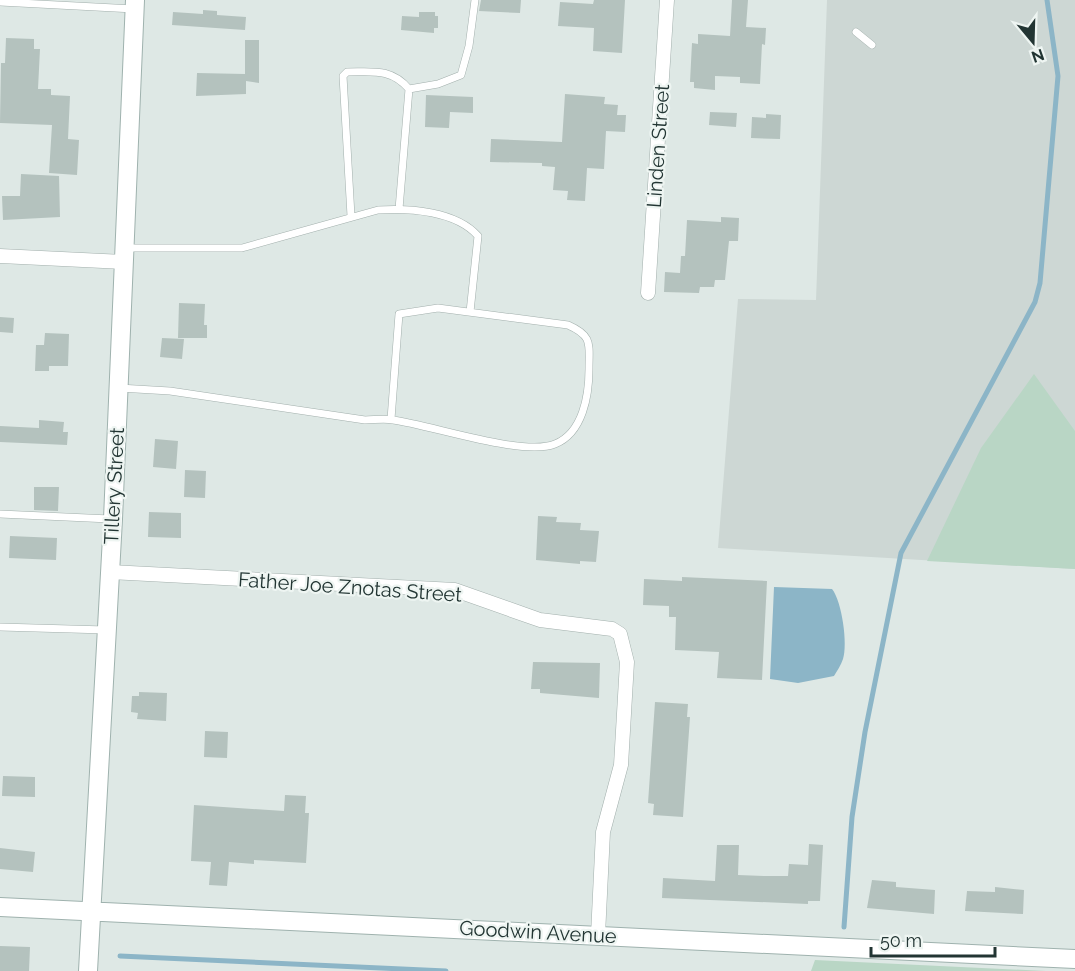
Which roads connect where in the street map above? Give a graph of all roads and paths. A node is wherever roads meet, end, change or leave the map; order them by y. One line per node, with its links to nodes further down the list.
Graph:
1 (475, 0): 7 (lane)
2 (667, 0): 12 (street, Linden Street)
3 (0, 2): 4 (lane)
4 (135, 5): 10 (street, Tillery Street)
5 (856, 32): 6 (lane)
6 (872, 45)
7 (409, 89): 8 (lane); 9 (lane)
8 (399, 209): 9 (lane); 13 (lane)
9 (351, 216): 10 (lane)
10 (124, 255): 11 (street); 14 (street, Tillery Street)
11 (0, 256)
12 (648, 293)
13 (470, 312): 15 (lane); 15 (lane)
14 (119, 388): 15 (lane); 17 (street, Tillery Street)
15 (391, 419)
16 (0, 514): 17 (lane)
17 (113, 519): 18 (street, Tillery Street)
18 (110, 572): 20 (street, Tillery Street); 23 (street, Father Joe Znotas Street)
19 (0, 627): 20 (lane)
20 (106, 630): 22 (street, Tillery Street)
21 (0, 907): 22 (street, Goodwin Avenue)
22 (92, 911): 23 (street, Goodwin Avenue); 25 (street, Tillery Street)
23 (598, 935): 24 (street, Goodwin Avenue)
24 (1075, 959)
25 (88, 971)

